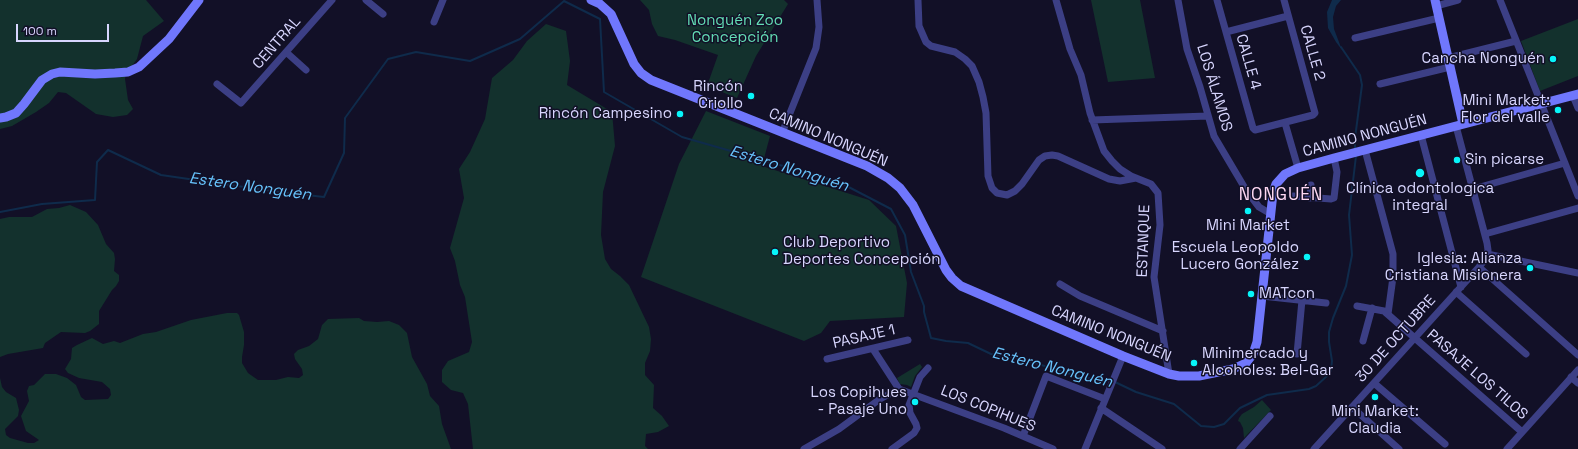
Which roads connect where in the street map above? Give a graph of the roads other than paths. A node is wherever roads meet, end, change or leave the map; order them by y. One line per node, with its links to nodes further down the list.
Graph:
1 (199, 0): 31 (main road)
2 (332, 0): 22 (street, CENTRAL)
3 (366, 0): 15 (street)
4 (443, 0): 18 (street)
5 (591, 0): 35 (main road, CAMINO NONGUÉN)
6 (817, 0): 35 (street)
7 (918, 0): 41 (street)
8 (1056, 0): 32 (street, ESTANQUE)
9 (1178, 0): 30 (street, LOS ÁLAMOS)
10 (1217, 0): 19 (street, CALLE 4)
11 (1284, 0): 16 (street, CALLE 2)
12 (1458, 0): 14 (street)
13 (1500, 0): 21 (street)
14 (1435, 3): 17 (main road)
15 (383, 14)
16 (1288, 16): 19 (street); 33 (street, CALLE 2)
17 (1439, 18): 20 (street); 23 (main road)
18 (434, 22)
19 (1226, 32): 33 (street, CALLE 4)
20 (1355, 38)
21 (1516, 41): 23 (street); 28 (street)
22 (286, 52): 24 (street); 25 (street, CENTRAL)
23 (1449, 62): 26 (street); 34 (main road)
24 (306, 70)
25 (217, 84)
26 (1380, 84)
27 (1576, 95): 28 (main road, CAMINO NONGUÉN); 29 (street)
28 (1541, 104): 34 (main road, CAMINO NONGUÉN); 39 (street)
29 (1578, 108)
30 (1208, 116): 32 (street); 48 (street, LOS ÁLAMOS)
31 (0, 118)
32 (1092, 120): 41 (street, ESTANQUE)
33 (1285, 123): 40 (street)
34 (1460, 125): 36 (main road, CAMINO NONGUÉN); 43 (street)
35 (782, 133): 69 (main road, CAMINO NONGUÉN)
36 (1421, 135): 37 (main road, CAMINO NONGUÉN); 54 (street)
37 (1363, 150): 38 (main road, CAMINO NONGUÉN); 60 (street)
38 (1334, 158): 40 (main road, CAMINO NONGUÉN); 46 (street)
39 (1565, 163): 43 (street); 44 (street)
40 (1298, 168): 48 (main road, CAMINO NONGUÉN)
41 (1136, 178): 61 (street, ESTANQUE)
42 (1311, 185): 46 (street)
43 (1473, 189): 49 (street)
44 (1578, 195)
45 (1293, 196): 46 (street)
46 (1310, 198)
47 (1578, 208): 49 (street)
48 (1271, 214): 55 (main road, CAMINO NONGUÉN)
49 (1485, 234): 50 (street)
50 (1487, 254): 51 (street, 30 DE OCTUBRE); 52 (street)
51 (1479, 267): 54 (street, 30 DE OCTUBRE); 68 (street)
52 (1578, 273)
53 (1060, 284): 61 (street)
54 (1458, 290): 62 (street, 30 DE OCTUBRE); 67 (street)
55 (1262, 296): 56 (street); 73 (main road, CAMINO NONGUÉN)
56 (1302, 300): 57 (street); 66 (street)
57 (1326, 303)
58 (1357, 306): 59 (street)
59 (1372, 308): 60 (street); 64 (street)
60 (1388, 314): 62 (street)
61 (1163, 331): 73 (street, ESTANQUE)
62 (1415, 338): 75 (street, 30 DE OCTUBRE); 83 (street, PASAJE LOS TILOS)
63 (908, 340): 65 (street, PASAJE 1)
64 (1363, 341)
65 (873, 349): 70 (street, PASAJE 1); 77 (street)
66 (1297, 354)
67 (1526, 354)
68 (1578, 355)
69 (1122, 356): 73 (main road, CAMINO NONGUÉN); 79 (street)
70 (827, 359)
71 (928, 368): 78 (street)
72 (1578, 370): 74 (street)
73 (1169, 374)
74 (1572, 377): 76 (street); 83 (street)
75 (1374, 383): 80 (street, 30 DE OCTUBRE); 85 (street)
76 (1578, 383)
77 (899, 389): 78 (street, LOS COPIHUES); 86 (street)
78 (914, 394): 84 (street, LOS COPIHUES); 87 (street)
79 (1105, 399): 81 (street); 84 (street)
80 (1352, 407): 92 (street, 30 DE OCTUBRE); 93 (street)
81 (1101, 408): 89 (street); 90 (street)
82 (1270, 416): 91 (street)
83 (1522, 432): 94 (street)
84 (1023, 436): 88 (street, LOS COPIHUES)
85 (1445, 444)
86 (804, 449)
87 (892, 449)
88 (1053, 449)
89 (1085, 449)
90 (1162, 449)
91 (1240, 449)
92 (1314, 449)
93 (1399, 449)
94 (1507, 449)

